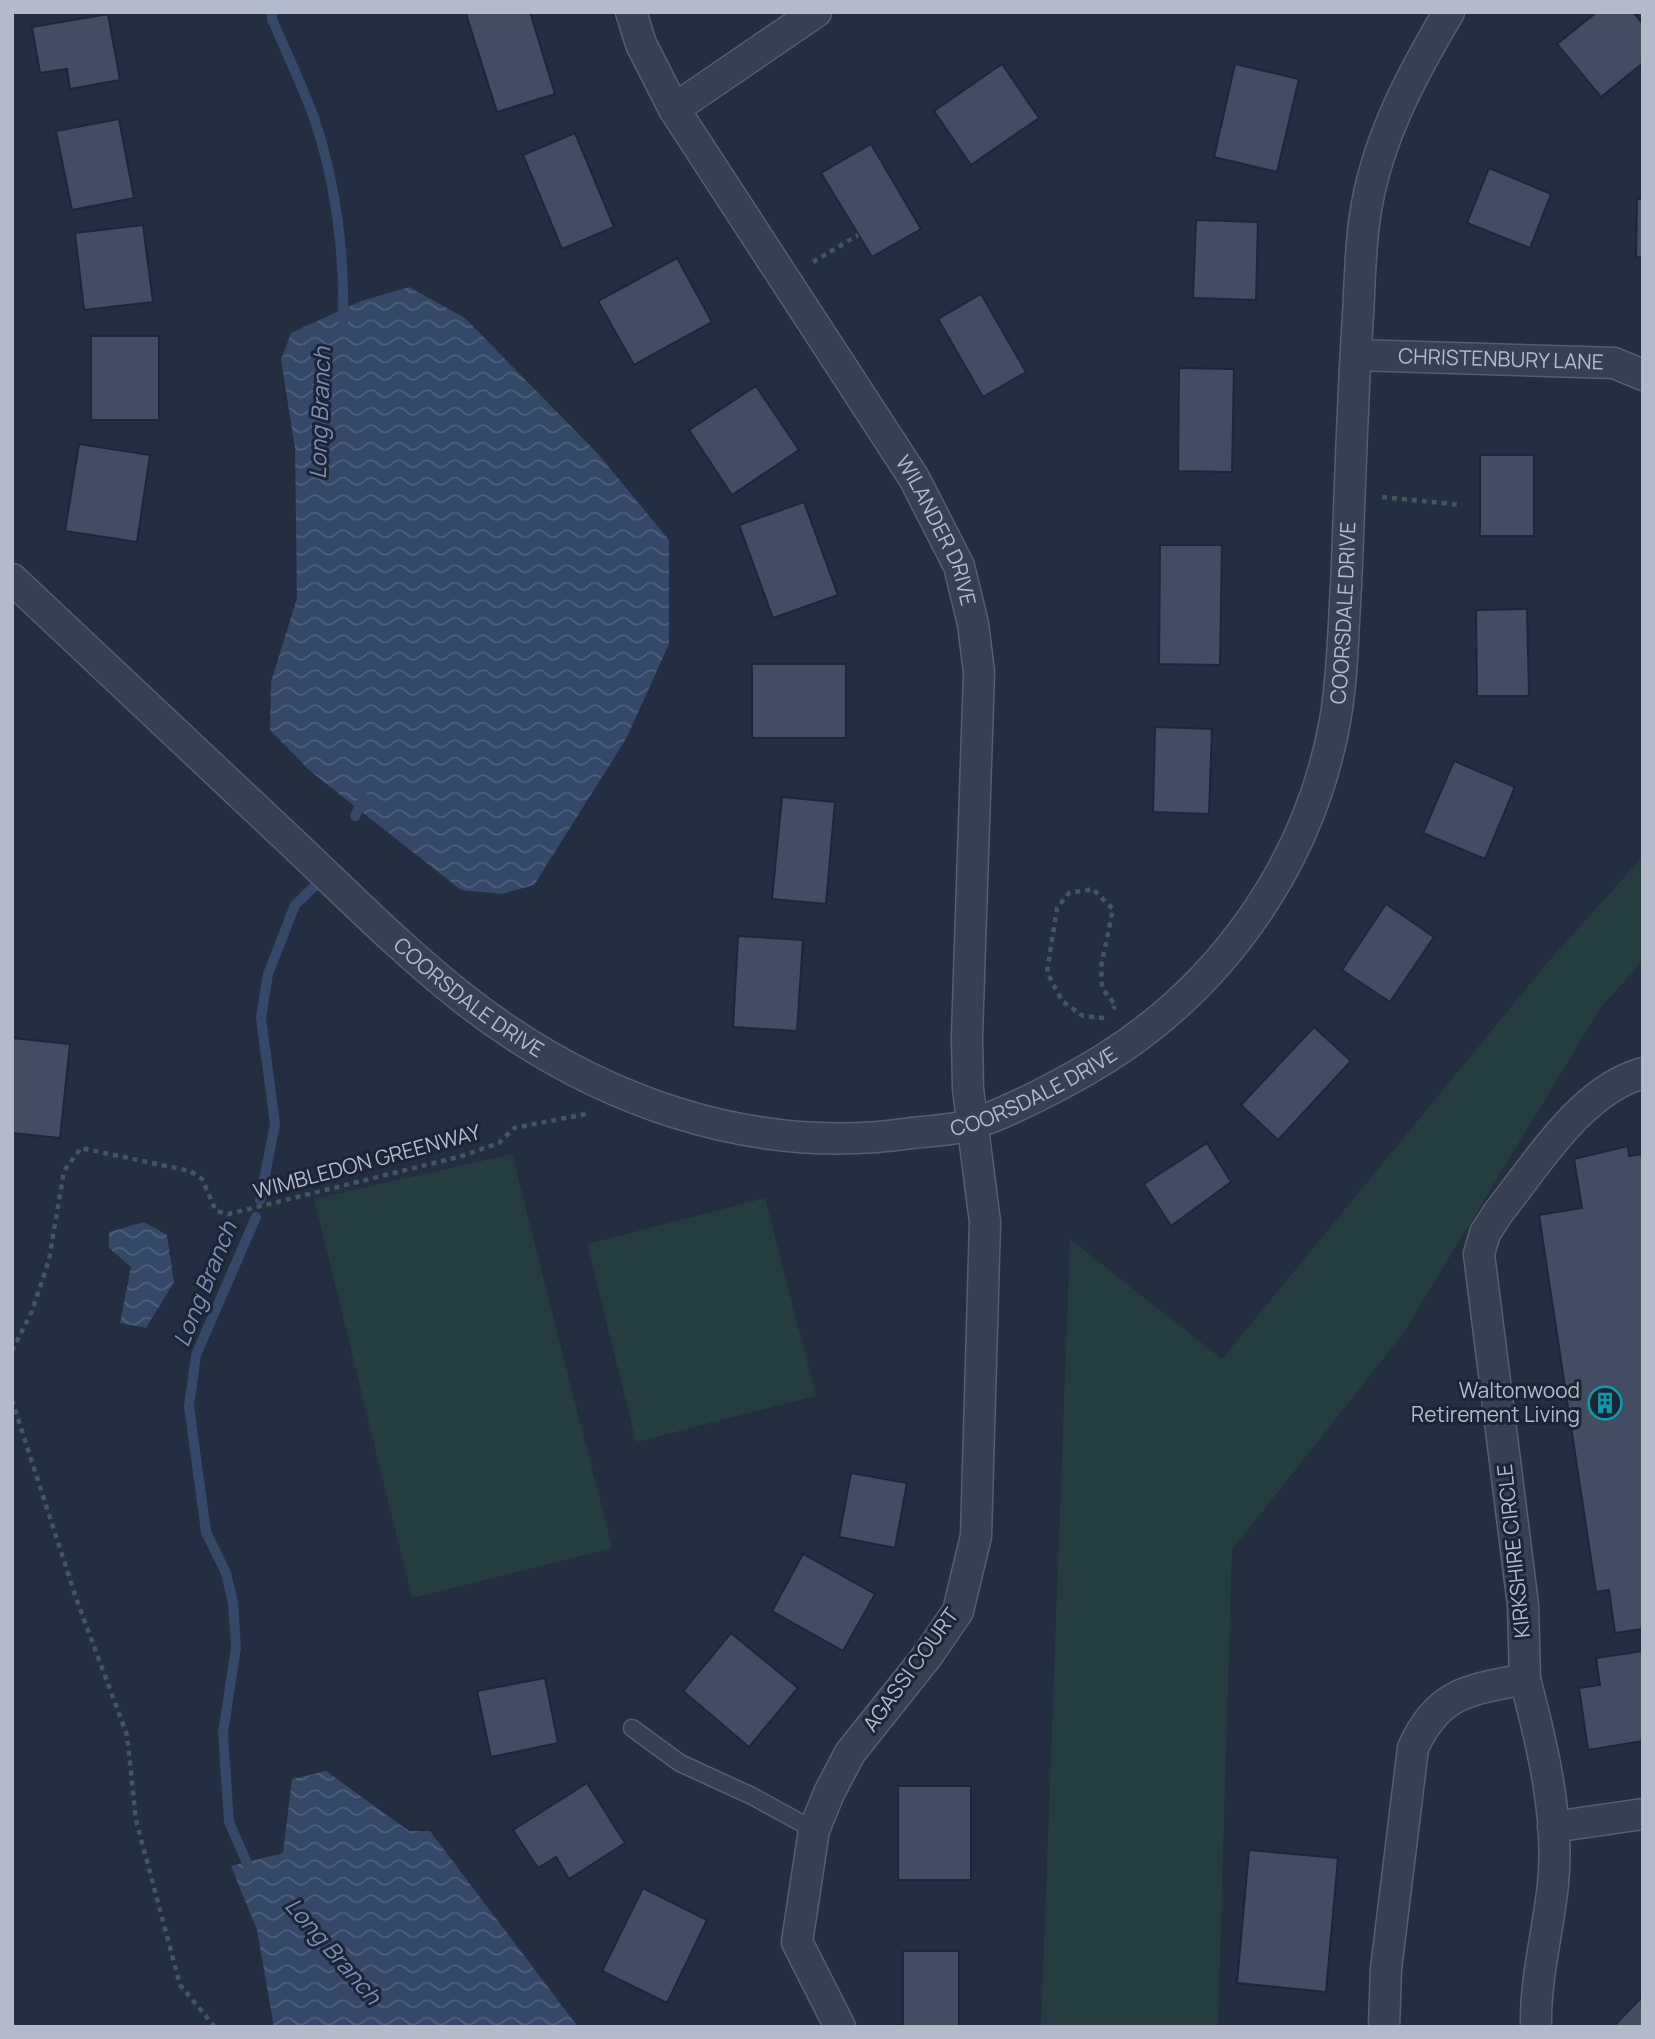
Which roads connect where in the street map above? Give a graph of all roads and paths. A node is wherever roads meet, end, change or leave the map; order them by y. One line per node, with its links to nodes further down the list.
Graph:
1 (632, 12): 4 (street, WILANDER DRIVE)
2 (816, 12): 4 (street)
3 (1449, 12): 7 (street, COORSDALE DRIVE)
4 (674, 109): 6 (street, WILANDER DRIVE)
5 (858, 235): 6 (path)
6 (785, 279): 15 (street, WILANDER DRIVE)
7 (1356, 355): 8 (street, CHRISTENBURY LANE); 9 (street, COORSDALE DRIVE)
8 (1643, 375)
9 (1350, 494): 10 (path); 15 (street, COORSDALE DRIVE)
10 (1462, 505)
11 (12, 579): 15 (street, COORSDALE DRIVE)
12 (1105, 1019): 12 (path)
13 (1643, 1073): 18 (street, KIRKSHIRE CIRCLE)
14 (591, 1112): 16 (path, WIMBLEDON GREENWAY)
15 (972, 1125): 22 (street, AGASSI COURT)
16 (12, 1351)
17 (12, 1401): 23 (path)
18 (1525, 1679): 21 (street, KIRKSHIRE CIRCLE); 25 (street)
19 (632, 1728): 22 (lane)
20 (1643, 1814): 21 (street)
21 (1553, 1827): 26 (street, KIRKSHIRE CIRCLE)
22 (814, 1830): 24 (street, AGASSI COURT)
23 (215, 2027)
24 (840, 2027)
25 (1384, 2027)
26 (1536, 2027)

